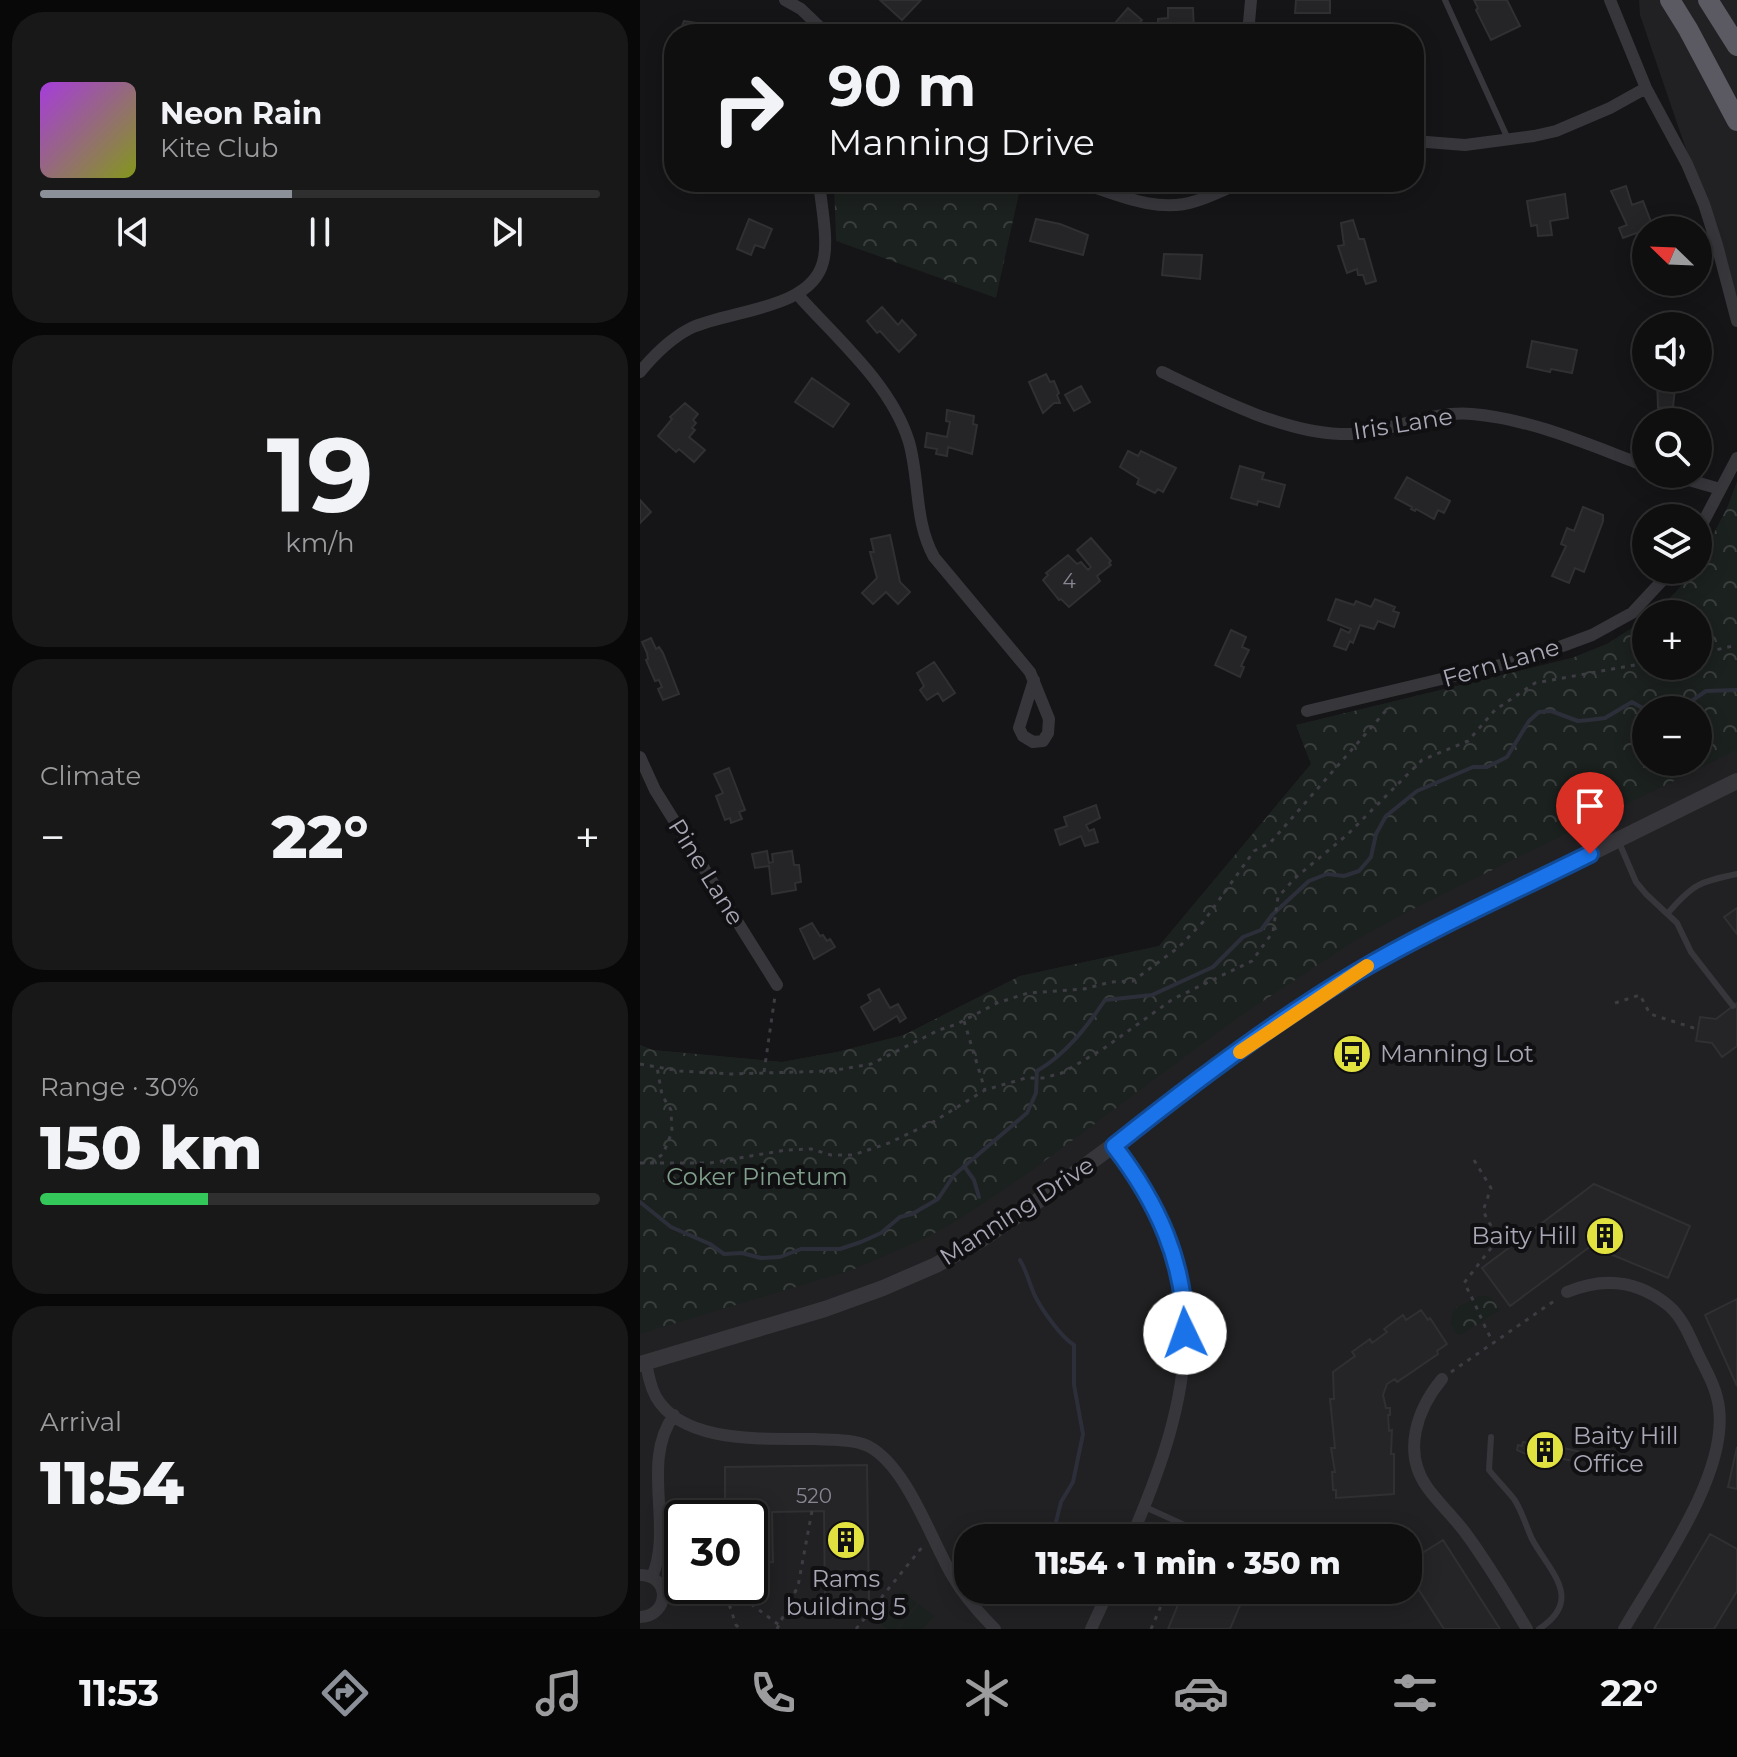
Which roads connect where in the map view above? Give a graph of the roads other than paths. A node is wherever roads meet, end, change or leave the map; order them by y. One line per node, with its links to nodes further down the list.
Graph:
1 (785, 0): 7 (street)
2 (1251, 0): 8 (street)
3 (1445, 0): 12 (lane)
4 (1610, 0): 10 (street)
5 (1670, 0): 11 (highway)
6 (1708, 0): 9 (highway)
7 (817, 24)
8 (1249, 24)
9 (1737, 46)
10 (1646, 88): 12 (street); 18 (street)
11 (1737, 121)
12 (1508, 139): 13 (street)
13 (1424, 142)
14 (819, 192): 17 (street)
15 (1112, 192): 16 (street)
16 (1219, 192)
17 (798, 295): 19 (street); 27 (street)
18 (1737, 321)
19 (640, 372)
20 (1162, 372): 22 (street, Iris Lane)
21 (1737, 458): 24 (street)
22 (1632, 461)
23 (1712, 487): 24 (street)
24 (1720, 489): 25 (street)
25 (1712, 505)
26 (1659, 584): 28 (street, Fern Lane)
27 (1034, 680)
28 (1307, 711)
29 (640, 757): 34 (street, Pine Lane)
30 (1737, 781): 31 (street, Manning Drive)
31 (1618, 840): 33 (lane); 36 (street, Manning Drive)
32 (1737, 874): 33 (lane)
33 (1668, 913): 35 (lane)
34 (777, 985)
35 (1733, 1006)
36 (1114, 1146): 38 (street, Manning Drive); 42 (street)
37 (1567, 1292): 52 (street)
38 (643, 1363): 40 (street)
39 (1442, 1379): 50 (street)
40 (674, 1415): 45 (street); 48 (street)
41 (1491, 1437): 51 (lane)
42 (1145, 1507): 43 (street); 44 (lane)
43 (1137, 1524)
44 (1182, 1524)
45 (646, 1576): 47 (street)
46 (1103, 1604): 49 (street)
47 (640, 1617)
48 (995, 1629)
49 (1091, 1629)
50 (1527, 1629)
51 (1539, 1629)
52 (1624, 1629)

